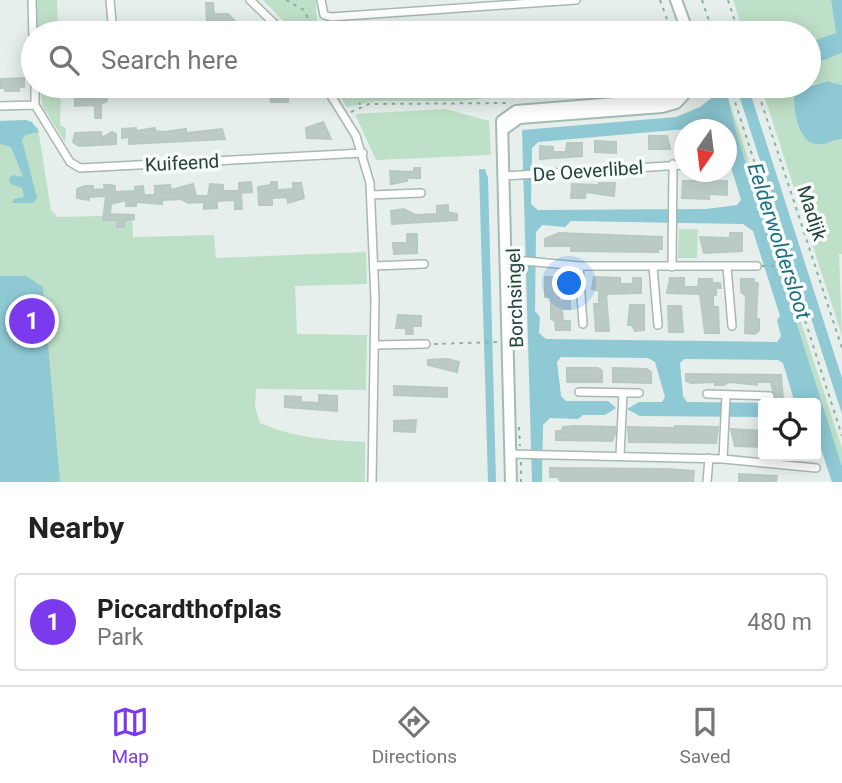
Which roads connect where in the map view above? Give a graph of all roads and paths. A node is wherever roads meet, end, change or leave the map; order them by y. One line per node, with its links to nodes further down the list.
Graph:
1 (32, 0): 13 (street)
2 (110, 0): 14 (street)
3 (250, 0): 15 (street)
4 (286, 0): 12 (path)
5 (576, 0): 11 (street)
6 (660, 0): 16 (path)
7 (670, 0): 17 (main road)
8 (676, 0): 18 (main road)
9 (702, 0): 19 (path)
10 (728, 0): 20 (path)
11 (321, 4): 12 (path)
12 (309, 20)
13 (33, 21)
14 (112, 21)
15 (272, 21)
16 (668, 21)
17 (677, 21)
18 (684, 21)
19 (709, 21)
20 (735, 21)
21 (35, 98): 29 (street)
22 (333, 98): 32 (street)
23 (358, 98): 31 (path)
24 (662, 98): 33 (main road)
25 (681, 98): 33 (main road)
26 (734, 98): 44 (path, Madijk)
27 (760, 98): 51 (path, Madijk)
28 (512, 103): 31 (path)
29 (35, 105): 30 (street); 34 (street, Kuifeend)
30 (0, 106)
31 (360, 106): 32 (path)
32 (344, 116): 34 (street)
33 (500, 137): 36 (main road, Borchsingel)
34 (363, 153): 38 (street)
35 (673, 164): 36 (street, De Oeverlibel); 46 (street)
36 (502, 176): 39 (main road, Borchsingel)
37 (421, 192): 38 (street)
38 (371, 195): 41 (street)
39 (504, 259): 42 (street); 64 (main road, Borchsingel)
40 (424, 264): 41 (street)
41 (374, 266): 54 (street)
42 (579, 266): 45 (street); 48 (street)
43 (757, 266): 44 (path); 47 (street)
44 (789, 266): 63 (path, Madijk)
45 (653, 267): 46 (street); 49 (street)
46 (672, 267): 47 (street)
47 (727, 267): 50 (street)
48 (583, 324)
49 (658, 325)
50 (732, 326)
51 (841, 340): 55 (path, Madijk)
52 (499, 342): 53 (path)
53 (426, 344): 54 (street)
54 (374, 345): 69 (street)
55 (842, 348)
56 (579, 392): 57 (street)
57 (623, 393): 58 (street); 65 (street)
58 (639, 393)
59 (707, 394): 61 (street)
60 (770, 396): 61 (street)
61 (726, 398): 67 (street)
62 (519, 418): 64 (path)
63 (842, 436)
64 (519, 454): 65 (street); 70 (main road, Borchsingel); 71 (path)
65 (620, 456): 66 (street)
66 (709, 458): 67 (street); 72 (street)
67 (723, 458): 68 (street)
68 (816, 468)
69 (372, 482)
70 (511, 482)
71 (521, 482)
72 (707, 482)

